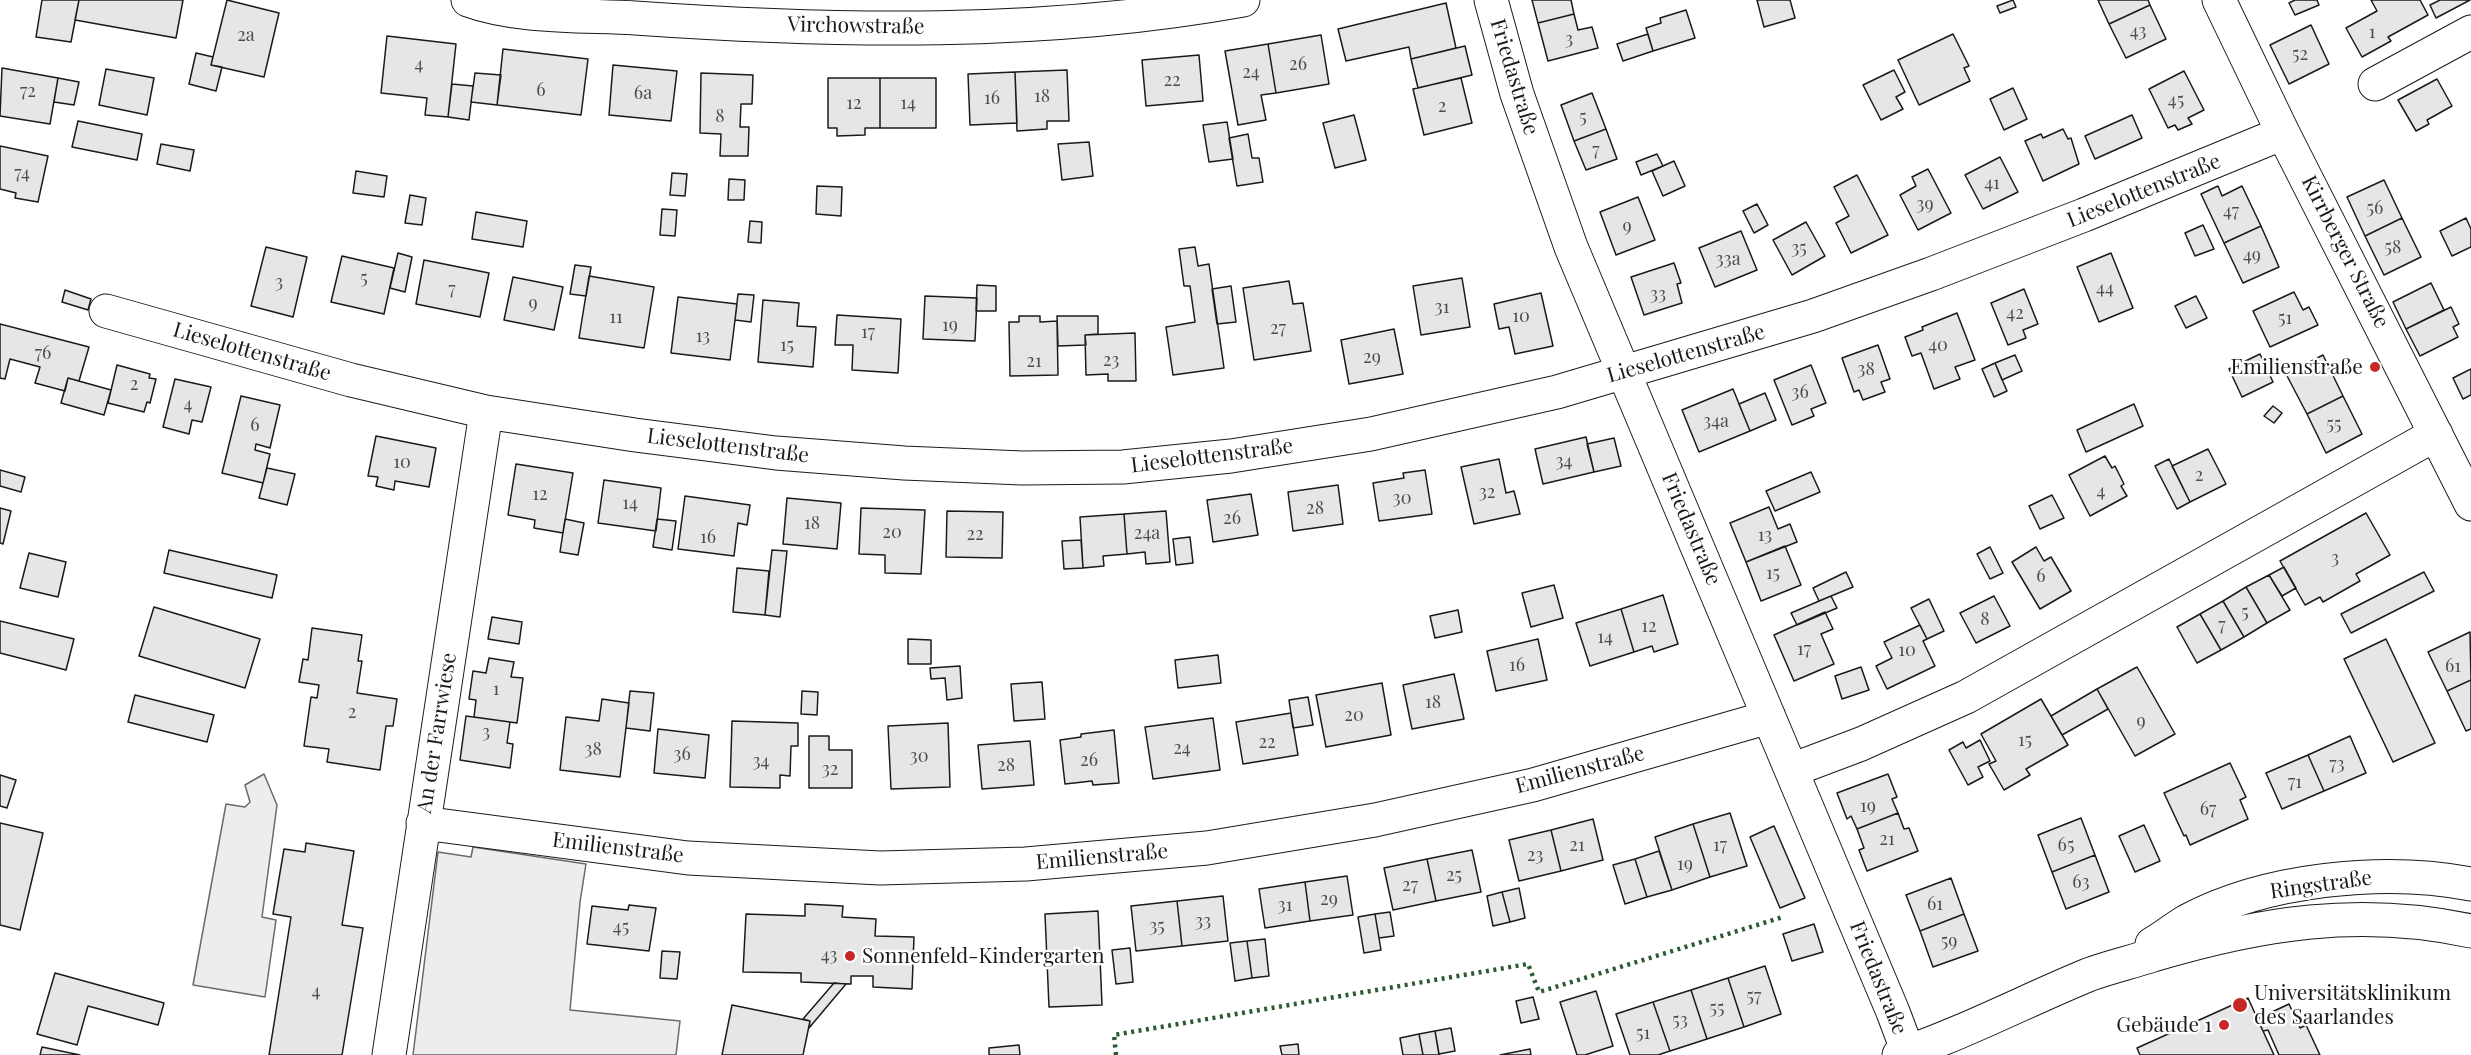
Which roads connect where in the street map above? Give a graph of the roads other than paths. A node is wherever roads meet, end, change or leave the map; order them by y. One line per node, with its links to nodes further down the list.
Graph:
1 (468, 0): 5 (street, Virchowstraße)
2 (1243, 0): 5 (street, Virchowstraße)
3 (1491, 0): 10 (street, Friedastraße)
4 (2219, 0): 8 (street, Kirrberger Straße)
5 (654, 10)
6 (2471, 32): 7 (street)
7 (2375, 84)
8 (2283, 133): 10 (street, Lieselottenstraße); 12 (street, Kirrberger Straße)
9 (106, 311): 11 (street, Lieselottenstraße)
10 (1625, 372): 11 (street, Lieselottenstraße); 14 (street, Friedastraße)
11 (486, 412): 16 (street, An der Farrwiese)
12 (2436, 434): 13 (street, Kirrberger Straße); 15 (street)
13 (2471, 504)
14 (1769, 717): 15 (street, Friedastraße); 16 (street, Emilienstraße)
15 (1792, 770): 21 (street, Friedastraße)
16 (423, 823): 22 (street, An der Farrwiese)
17 (2471, 884): 19 (street, Ringstraße)
18 (2471, 931): 19 (street, Ringstraße)
19 (2118, 966): 20 (street, Ringstraße)
20 (1955, 1045): 21 (street, Ringstraße)
21 (1904, 1054)
22 (389, 1055)

